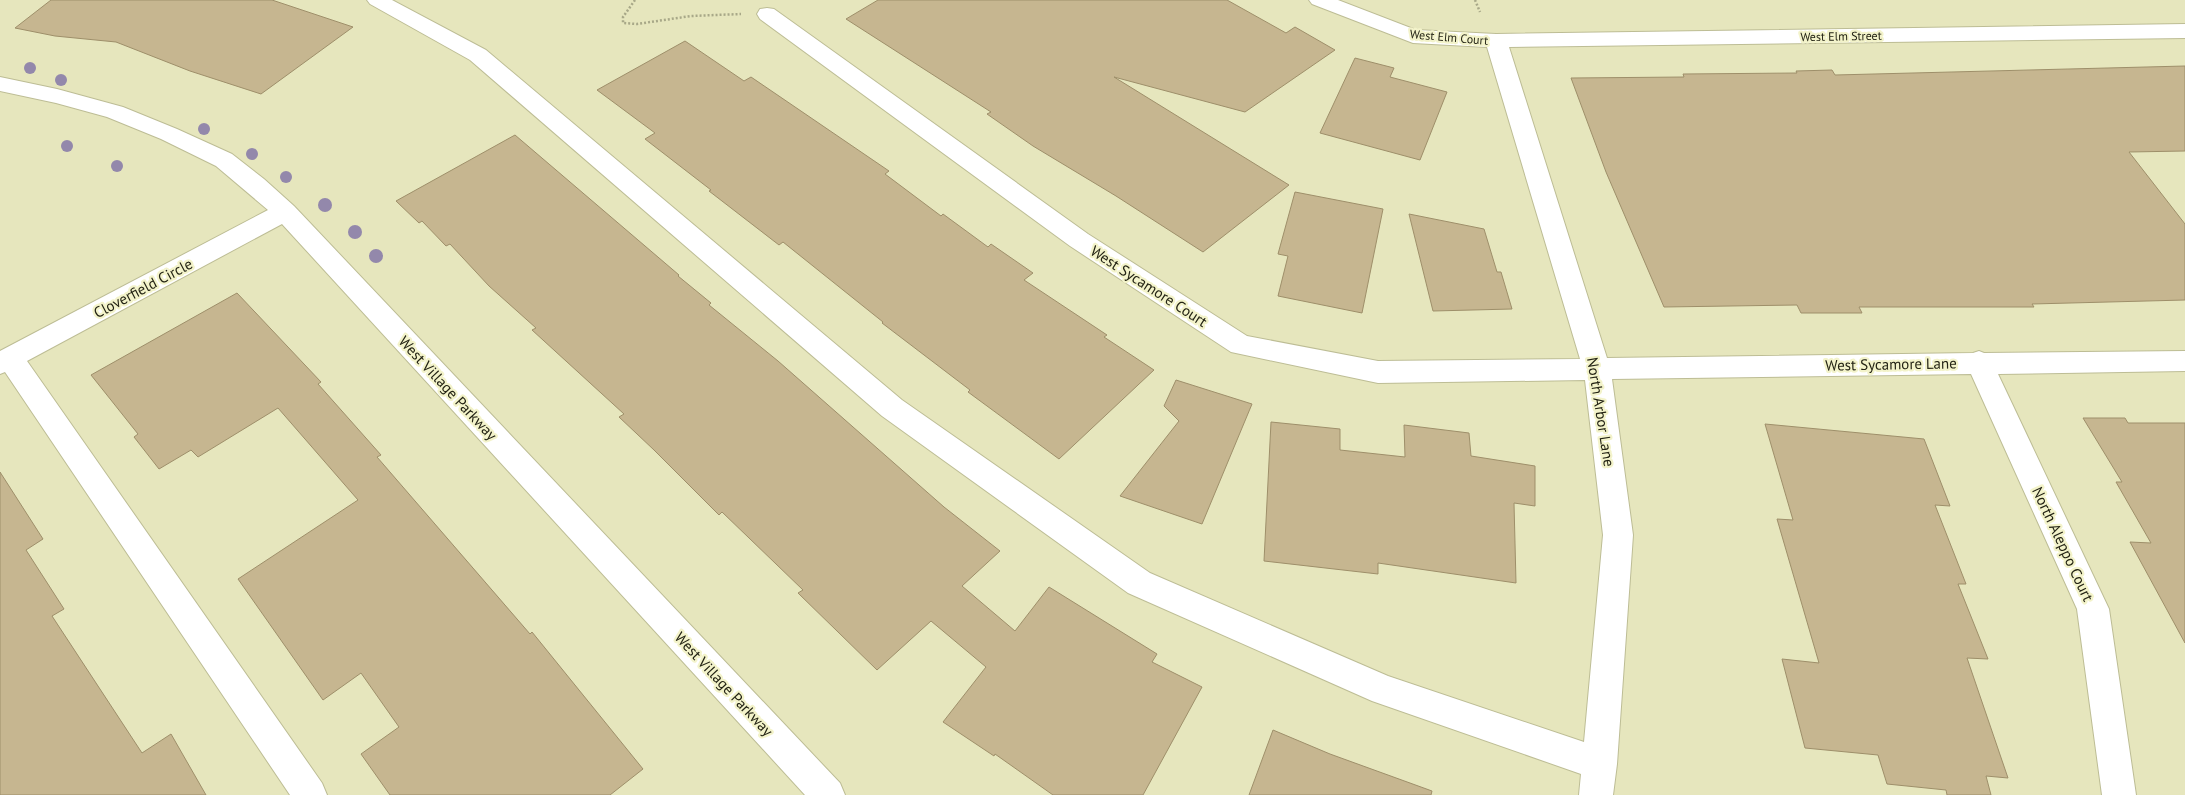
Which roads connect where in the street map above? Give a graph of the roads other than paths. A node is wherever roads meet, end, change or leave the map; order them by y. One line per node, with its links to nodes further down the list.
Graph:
1 (376, 0): 12 (street)
2 (1319, 0): 5 (street, West Elm Court)
3 (766, 14): 11 (street, West Sycamore Court)
4 (2185, 30): 5 (street, West Elm Street)
5 (1496, 41): 11 (street, North Arbor Lane)
6 (0, 84): 7 (street, West Village Parkway)
7 (285, 212): 8 (street, Cloverfield Circle); 14 (street, West Village Parkway)
8 (5, 361): 13 (street)
9 (2185, 361): 10 (street, West Sycamore Lane)
10 (1979, 362): 11 (street, West Sycamore Lane); 16 (street, North Aleppo Court)
11 (1598, 369): 12 (street, North Arbor Lane)
12 (1600, 764): 15 (street, North Arbor Lane)
13 (310, 795)
14 (828, 795)
15 (1596, 795)
16 (2119, 795)

